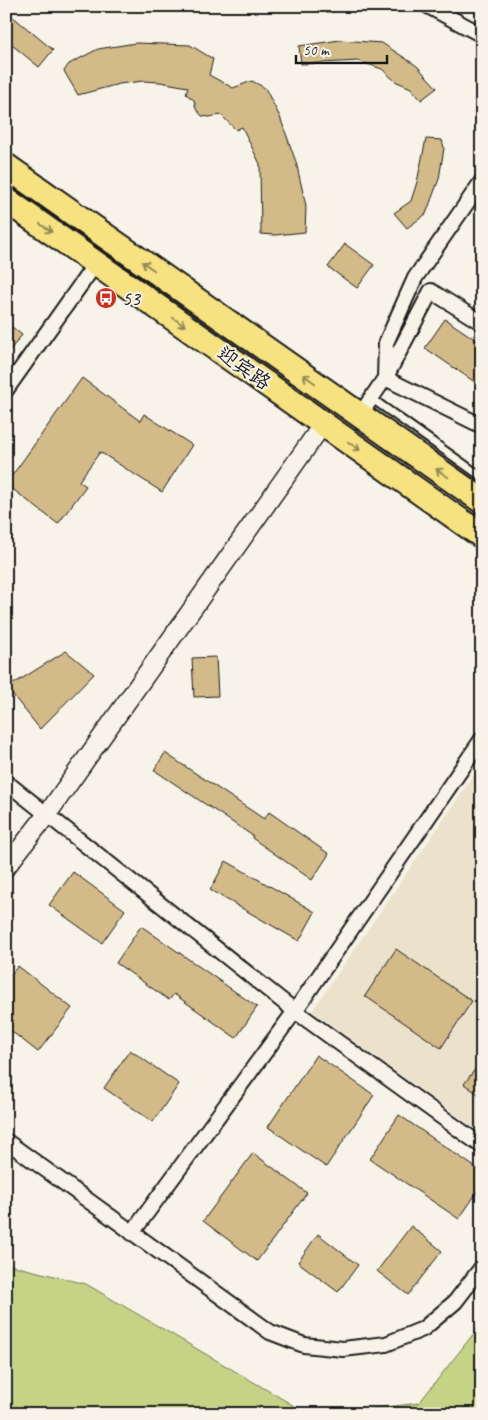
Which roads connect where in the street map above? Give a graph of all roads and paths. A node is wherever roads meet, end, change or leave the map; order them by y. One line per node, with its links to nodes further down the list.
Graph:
1 (428, 6): 2 (street)
2 (482, 35)
3 (6, 166): 12 (highway, 迎宾路, one-way to 3)
4 (482, 181): 7 (street)
5 (6, 200): 6 (highway, 迎宾路, one-way to 6)
6 (96, 264): 11 (street); 13 (highway, 迎宾路, one-way to 13)
7 (415, 278): 8 (street); 10 (street)
8 (431, 291): 9 (street); 10 (street)
9 (482, 323)
10 (385, 378): 12 (street); 14 (street)
11 (6, 390)
12 (366, 406): 15 (highway, 迎宾路)
13 (323, 424): 16 (highway, 迎宾路, one-way to 16); 19 (street)
14 (482, 426)
15 (479, 488)
16 (482, 536)
17 (482, 739): 21 (street)
18 (6, 782): 19 (street)
19 (48, 813): 20 (street); 21 (street)
20 (6, 868)
21 (295, 1011): 23 (street); 24 (street)
22 (6, 1142): 24 (street)
23 (482, 1146)
24 (132, 1233): 25 (street)
25 (482, 1268)

